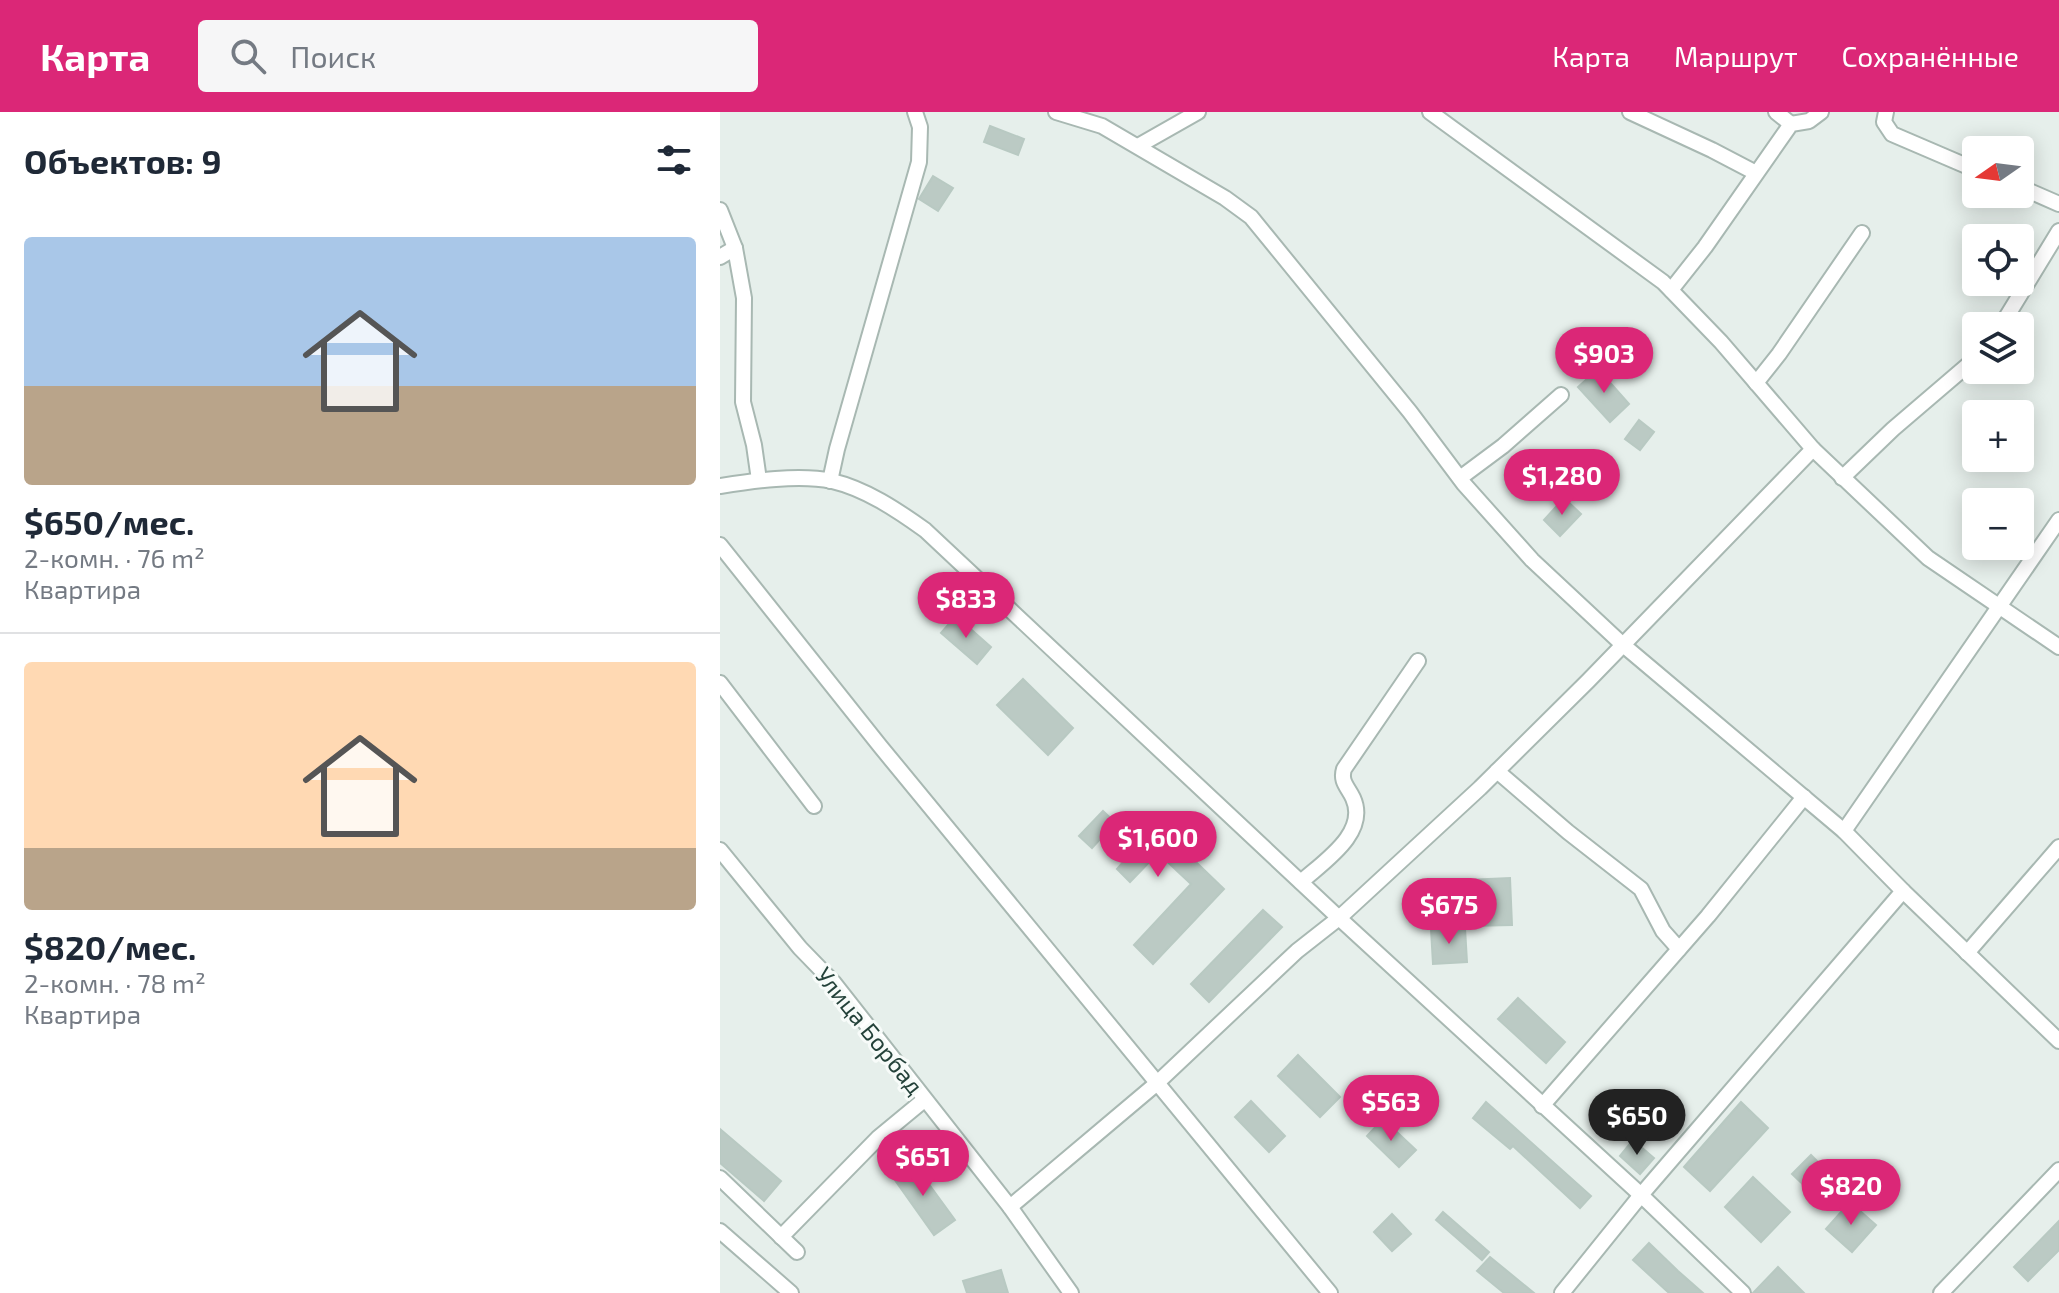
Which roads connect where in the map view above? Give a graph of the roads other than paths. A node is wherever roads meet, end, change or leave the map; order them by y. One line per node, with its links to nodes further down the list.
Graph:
1 (915, 112): 29 (street)
2 (1056, 112): 10 (street)
3 (1198, 112): 10 (street)
4 (1430, 112): 20 (street)
5 (1630, 112): 12 (street)
6 (1776, 112): 9 (street)
7 (1821, 112): 9 (street)
8 (1886, 112): 11 (street)
9 (1791, 124): 12 (street)
10 (1138, 146): 26 (street)
11 (1962, 164)
12 (1756, 173): 20 (street)
13 (2034, 193): 14 (street)
14 (2059, 204)
15 (720, 210): 18 (street)
16 (2059, 231): 21 (street)
17 (1862, 233): 23 (street)
18 (735, 248): 19 (street); 28 (street)
19 (720, 257)
20 (1671, 290): 23 (street)
21 (2010, 312)
22 (1962, 370): 27 (street)
23 (1756, 383): 25 (street)
24 (1561, 395): 26 (street)
25 (1813, 449): 27 (street); 35 (street)
26 (1460, 478): 35 (street)
27 (1842, 478): 34 (street)
28 (759, 480): 29 (street); 30 (street)
29 (830, 481): 45 (street)
30 (720, 486)
31 (2059, 520): 32 (street)
32 (2053, 542): 34 (street)
33 (720, 545): 51 (street)
34 (1999, 607): 36 (street); 42 (street)
35 (1622, 644): 39 (street); 40 (street)
36 (2059, 647)
37 (1418, 661): 45 (street)
38 (720, 683): 41 (street)
39 (1497, 771): 47 (street); 48 (street)
40 (1804, 797): 42 (street); 48 (street)
41 (814, 806)
42 (1844, 831): 46 (street)
43 (2059, 847): 49 (street)
44 (720, 850): 52 (street, Улица Борбад)
45 (1301, 882): 47 (street)
46 (1903, 891): 49 (street); 56 (street)
47 (1339, 918): 51 (street); 53 (street)
48 (1679, 949): 53 (street)
49 (1967, 953): 50 (street)
50 (2059, 1041)
51 (1156, 1084): 57 (street); 63 (street)
52 (924, 1100): 57 (street, Улица Борбад); 59 (street)
53 (1542, 1106): 56 (street)
54 (2059, 1170): 66 (street)
55 (720, 1178): 59 (street)
56 (1641, 1195): 64 (street); 65 (street)
57 (1010, 1207): 62 (street, Улица Борбад)
58 (720, 1231): 61 (street)
59 (781, 1237): 60 (street)
60 (797, 1252)
61 (791, 1293)
62 (1071, 1293)
63 (1330, 1293)
64 (1562, 1293)
65 (1743, 1293)
66 (1941, 1293)

